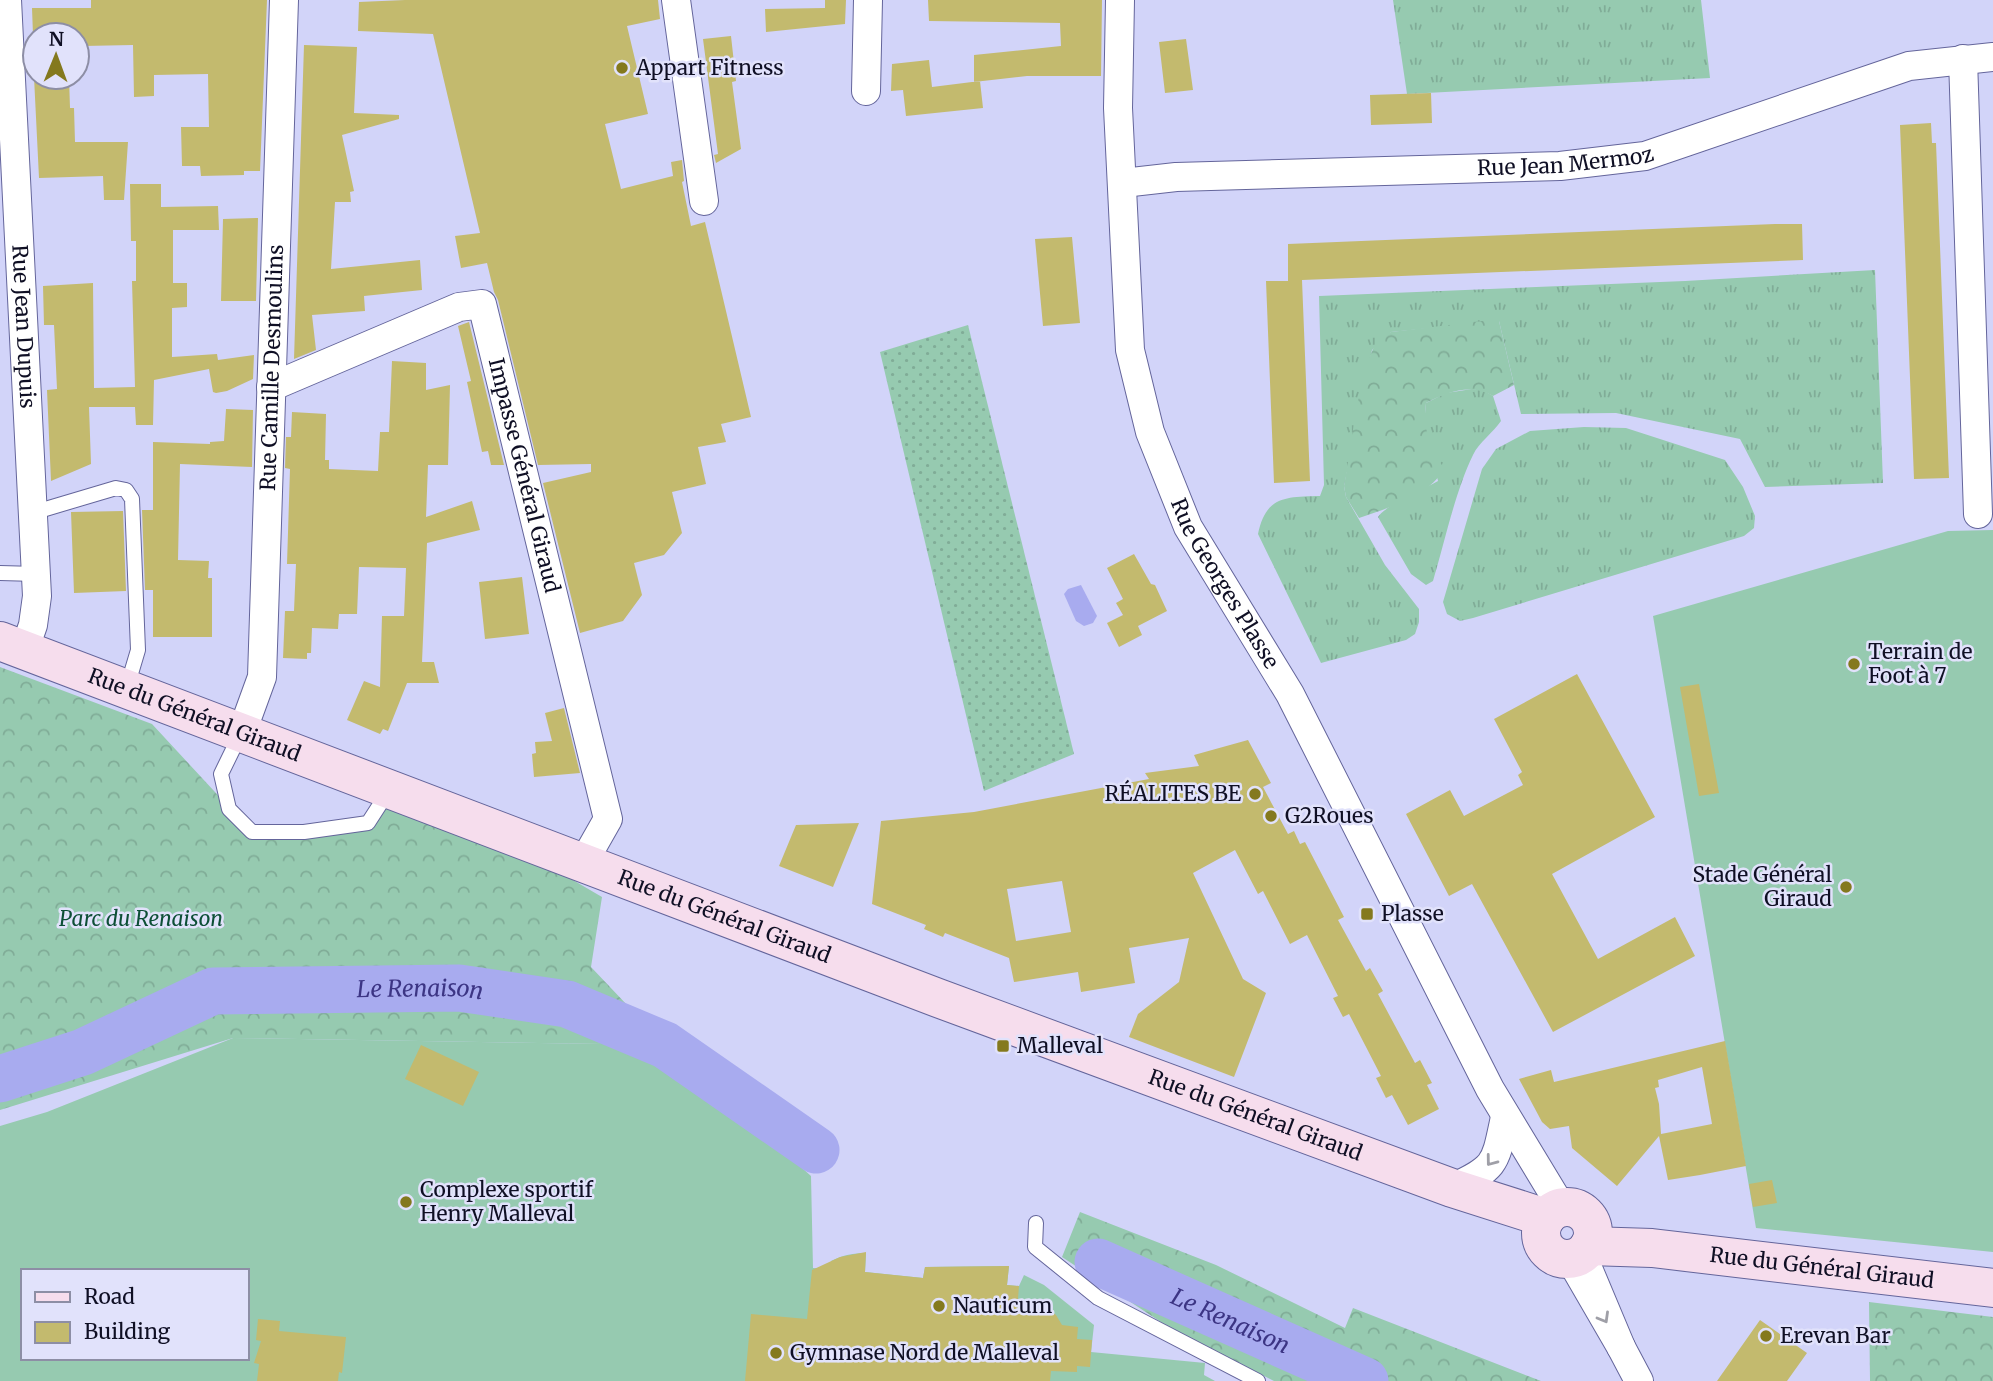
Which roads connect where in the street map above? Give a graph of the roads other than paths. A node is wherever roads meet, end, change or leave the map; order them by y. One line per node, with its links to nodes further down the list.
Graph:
1 (7, 0): 12 (street, Rue Jean Dupuis)
2 (284, 0): 11 (street, Rue Camille Desmoulins)
3 (676, 0): 10 (street)
4 (868, 0): 8 (street)
5 (1120, 0): 9 (street, Rue Georges Plasse)
6 (1993, 57): 7 (street, Rue Jean Mermoz)
7 (1963, 60): 9 (street, Rue Jean Mermoz); 13 (street)
8 (866, 91)
9 (1123, 183): 21 (street, Rue Georges Plasse)
10 (704, 201)
11 (271, 387): 18 (street, Rue Camille Desmoulins); 20 (street, Impasse Général Giraud)
12 (32, 513): 15 (street, Rue Jean Dupuis); 17 (lane)
13 (1978, 514)
14 (0, 573): 15 (lane)
15 (36, 574): 16 (street, Rue Jean Dupuis)
16 (12, 646): 17 (street, Rue du Général Giraud)
17 (127, 689): 18 (street, Rue du Général Giraud)
18 (242, 732): 19 (street, Rue du Général Giraud); 19 (lane)
19 (390, 789): 20 (street, Rue du Général Giraud)
20 (583, 863): 22 (street, Rue du Général Giraud)
21 (1505, 1117): 22 (street, one-way to 22); 24 (street, Rue Georges Plasse)
22 (1452, 1188): 24 (street, Rue du Général Giraud)
23 (1036, 1223): 26 (lane)
24 (1567, 1233): 25 (street, Rue du Général Giraud); 27 (street, Rue Georges Plasse)
25 (1993, 1288)
26 (1258, 1381)
27 (1639, 1381)

